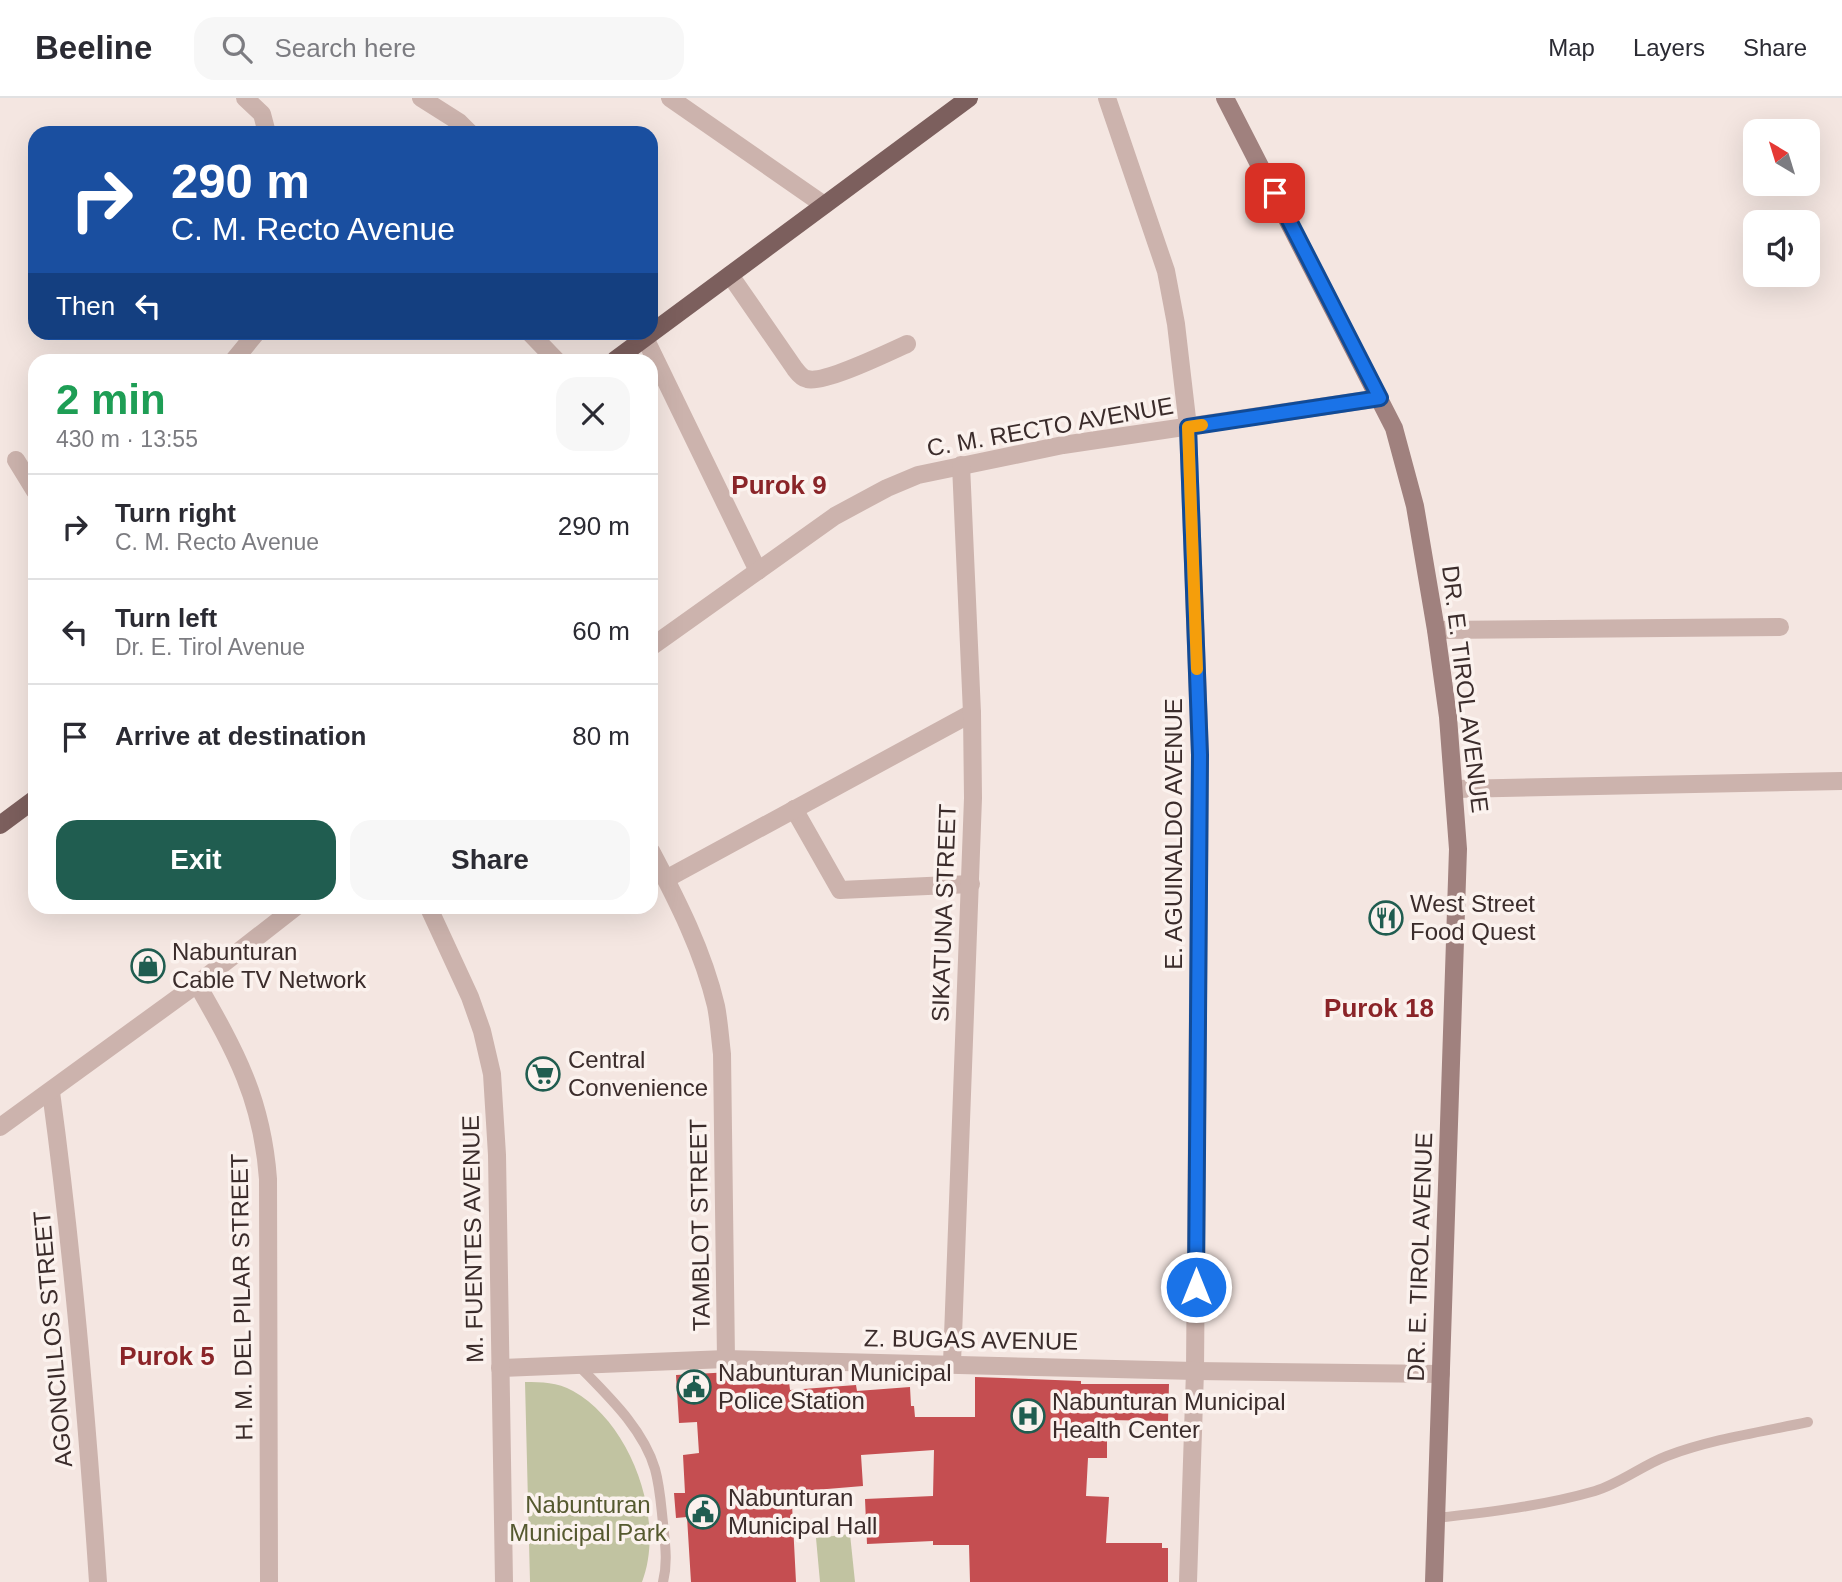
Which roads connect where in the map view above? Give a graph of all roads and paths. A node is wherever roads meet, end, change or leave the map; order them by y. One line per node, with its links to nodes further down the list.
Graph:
1 (245, 98): 7 (street)
2 (421, 98): 8 (street)
3 (670, 98): 9 (street)
4 (1107, 98): 21 (street, E. AGUINALDO AVENUE)
5 (1225, 98): 20 (main road, DR. E. TIROL AVENUE)
6 (958, 101): 9 (main road)
7 (265, 126)
8 (463, 126)
9 (824, 205): 10 (main road)
10 (730, 275): 11 (main road); 15 (street)
11 (658, 328)
12 (250, 340): 16 (street)
13 (537, 340): 17 (street)
14 (642, 340): 18 (main road)
15 (907, 344)
16 (238, 354)
17 (550, 354)
18 (623, 354)
19 (658, 365): 25 (street)
20 (1380, 398): 21 (street, C. M. RECTO AVENUE); 27 (main road, DR. E. TIROL AVENUE)
21 (1188, 427): 23 (street, C. M. RECTO AVENUE); 47 (street, E. AGUINALDO AVENUE)
22 (16, 460): 24 (street)
23 (961, 465): 25 (street, C. M. RECTO AVENUE); 29 (street, SIKATUNA STREET)
24 (28, 480)
25 (758, 571): 28 (street, C. M. RECTO AVENUE)
26 (1780, 627): 27 (street)
27 (1436, 630): 31 (main road, DR. E. TIROL AVENUE)
28 (658, 642)
29 (972, 713): 33 (street); 37 (street, SIKATUNA STREET)
30 (1842, 781): 31 (street)
31 (1455, 789): 48 (main road, DR. E. TIROL AVENUE)
32 (28, 804): 34 (main road)
33 (794, 809): 36 (street); 37 (street)
34 (0, 825)
35 (658, 865): 36 (street, TAMBLOT STREET)
36 (666, 879): 43 (street, TAMBLOT STREET)
37 (971, 884): 44 (street, SIKATUNA STREET)
38 (287, 914): 40 (street)
39 (432, 914): 46 (street, M. FUENTES AVENUE)
40 (197, 984): 41 (street); 52 (street, H. M. DEL PILAR STREET)
41 (51, 1091): 42 (street); 51 (street, AGONCILLOS STREET)
42 (0, 1127)
43 (726, 1359): 44 (street, Z. BUGAS AVENUE); 45 (street, Z. BUGAS AVENUE)
44 (952, 1363): 47 (street, Z. BUGAS AVENUE)
45 (578, 1365): 46 (street, Z. BUGAS AVENUE); 54 (lane)
46 (500, 1368): 53 (street, M. FUENTES AVENUE)
47 (1195, 1371): 48 (street, Z. BUGAS AVENUE); 55 (street, E. AGUINALDO AVENUE)
48 (1441, 1374): 50 (main road, DR. E. TIROL AVENUE)
49 (1808, 1422): 50 (lane)
50 (1436, 1518): 56 (main road, DR. E. TIROL AVENUE)
51 (98, 1582)
52 (269, 1582)
53 (504, 1582)
54 (663, 1582)
55 (1188, 1582)
56 (1434, 1582)

